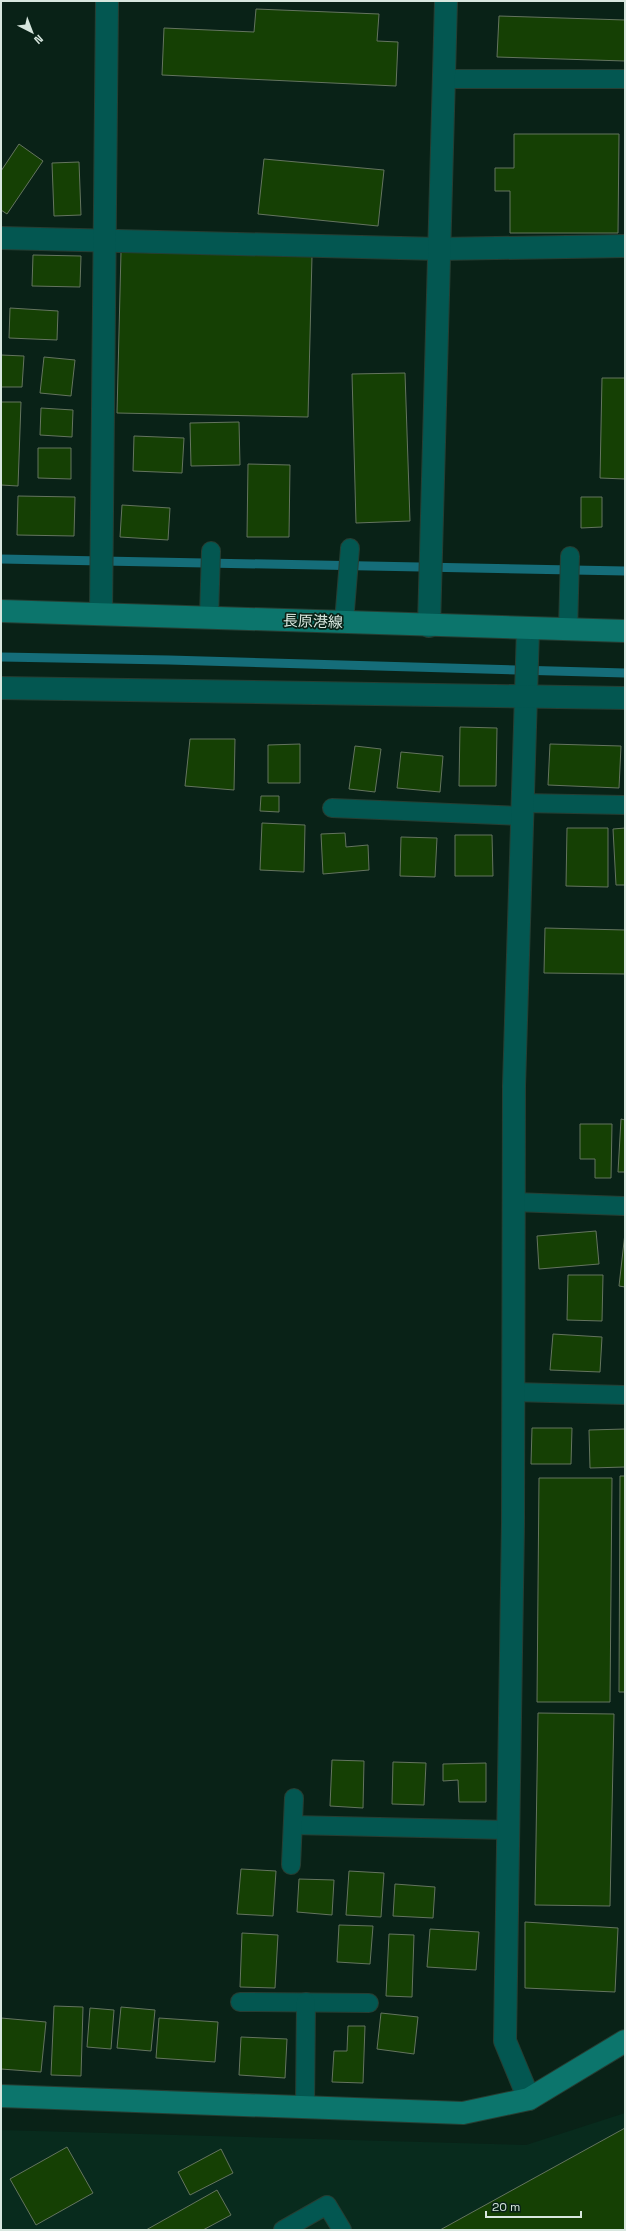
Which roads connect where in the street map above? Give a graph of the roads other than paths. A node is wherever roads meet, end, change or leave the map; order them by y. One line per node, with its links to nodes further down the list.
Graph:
1 (107, 1): 6 (street)
2 (446, 1): 3 (street)
3 (444, 79): 4 (lane); 8 (street)
4 (625, 79)
5 (1, 238): 6 (street)
6 (104, 240): 8 (street); 13 (street)
7 (625, 246): 8 (street)
8 (439, 248): 16 (street)
9 (350, 548): 15 (lane)
10 (211, 551): 14 (lane)
11 (570, 556): 18 (lane)
12 (1, 611): 13 (main road, 長原港線)
13 (101, 614): 14 (main road, 長原港線)
14 (209, 617): 15 (main road, 長原港線)
15 (344, 622): 16 (main road, 長原港線)
16 (429, 626): 17 (main road, 長原港線)
17 (528, 629): 18 (main road, 長原港線); 21 (street)
18 (568, 630): 19 (main road, 長原港線)
19 (625, 631)
20 (1, 688): 21 (street)
21 (526, 696): 22 (street); 25 (street)
22 (625, 698)
23 (625, 805): 25 (lane)
24 (332, 808): 25 (lane)
25 (522, 809): 26 (street)
26 (513, 1202): 27 (lane); 28 (street)
27 (624, 1206)
28 (513, 1392): 29 (lane); 32 (street)
29 (625, 1395)
30 (294, 1798): 31 (lane)
31 (293, 1825): 32 (lane); 33 (lane)
32 (508, 1830): 39 (street)
33 (291, 1865)
34 (240, 2002): 35 (lane)
35 (306, 2002): 36 (lane); 40 (lane)
36 (369, 2003)
37 (625, 2042): 39 (main road)
38 (1, 2096): 40 (main road)
39 (529, 2099): 40 (main road)
40 (305, 2107)
41 (283, 2230): 42 (lane)
42 (342, 2230)

